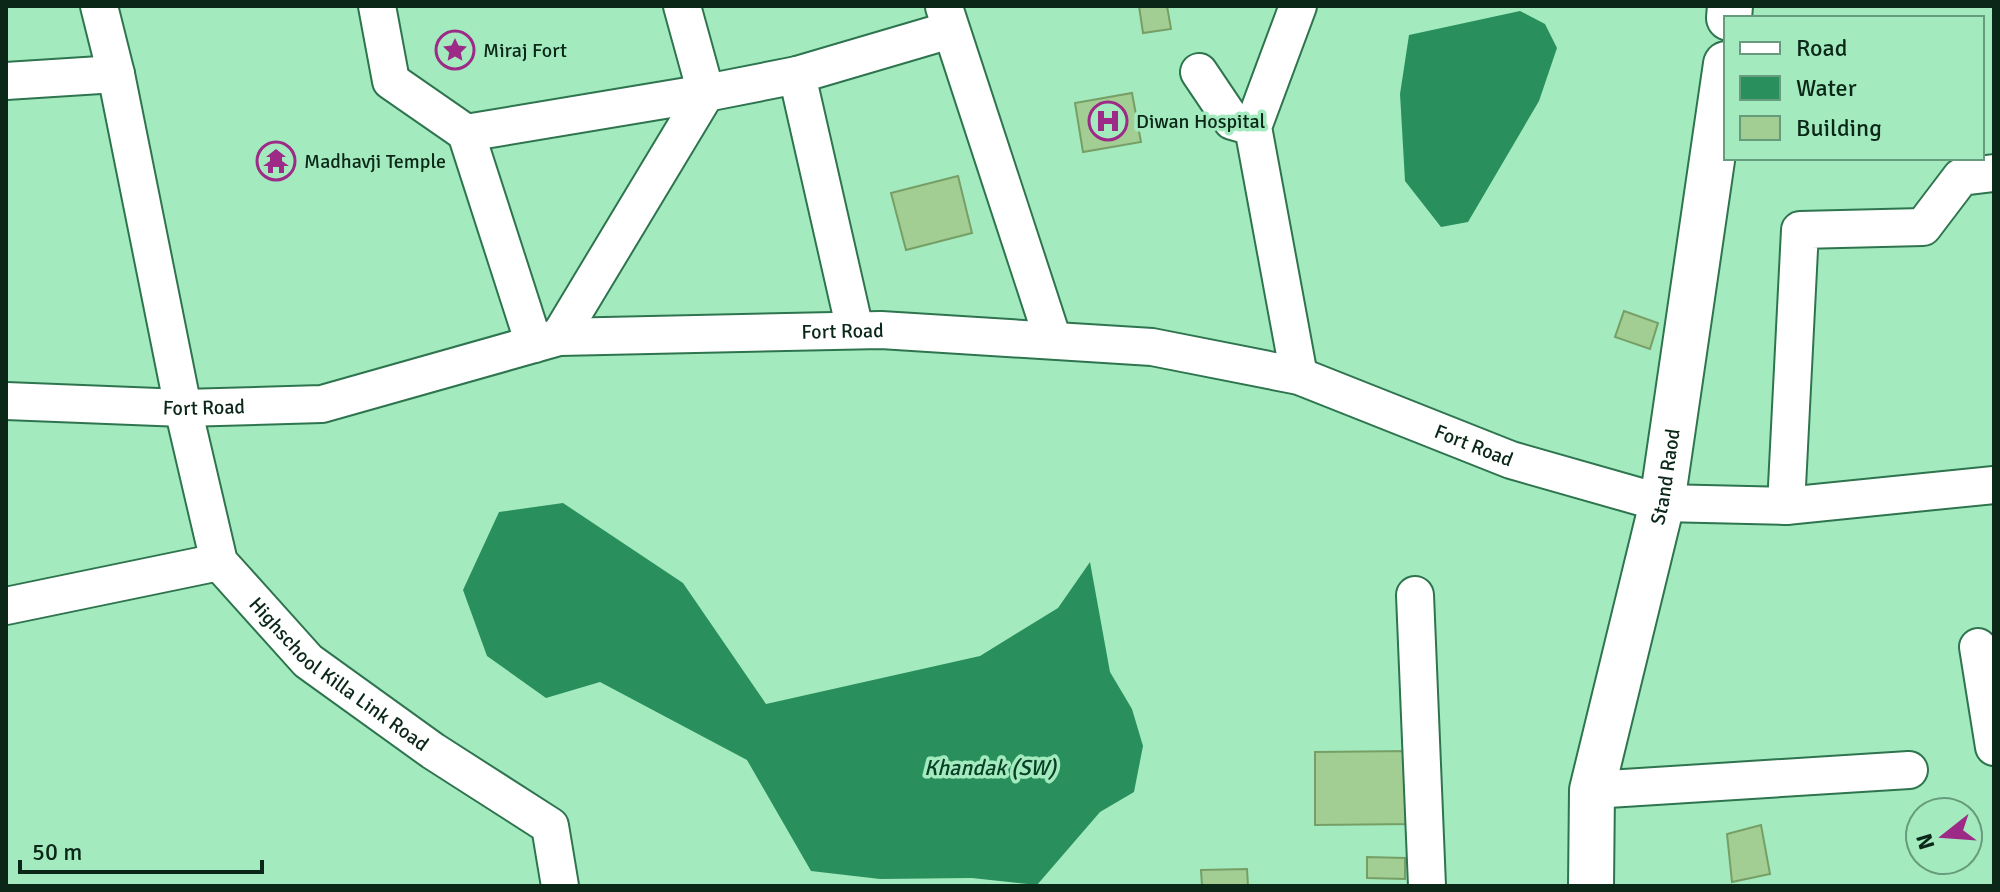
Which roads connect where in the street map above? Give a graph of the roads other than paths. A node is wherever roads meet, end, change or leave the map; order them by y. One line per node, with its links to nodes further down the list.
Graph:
1 (99, 6): 7 (street, Highschool Killa Link Road)
2 (377, 6): 13 (street)
3 (682, 6): 11 (street)
4 (1298, 6): 12 (street)
5 (947, 18): 8 (street); 16 (street)
6 (1199, 72): 12 (street)
7 (116, 74): 10 (street); 20 (street, Highschool Killa Link Road)
8 (797, 75): 11 (street); 15 (street)
9 (1724, 78): 22 (street, Stand Raod)
10 (6, 81)
11 (706, 93): 13 (street); 17 (street)
12 (1253, 127): 18 (street)
13 (466, 133): 17 (street)
14 (1994, 173): 23 (street)
15 (855, 330): 16 (street, Fort Road); 17 (street, Fort Road)
16 (1053, 340): 18 (street, Fort Road)
17 (547, 341): 20 (street, Fort Road)
18 (1299, 376): 22 (street, Fort Road)
19 (6, 401): 20 (street, Fort Road)
20 (183, 408): 24 (street, Highschool Killa Link Road)
21 (1994, 485): 23 (street, Fort Road)
22 (1662, 503): 23 (street, Fort Road); 30 (street, Stand Raod)
23 (1786, 506)
24 (219, 562): 26 (street); 31 (street, Highschool Killa Link Road)
25 (1415, 595): 32 (street)
26 (6, 606)
27 (1978, 647): 28 (street)
28 (1994, 747)
29 (1909, 770): 30 (street)
30 (1592, 790): 33 (street, Stand Raod)
31 (560, 886)
32 (1427, 886)
33 (1591, 886)

